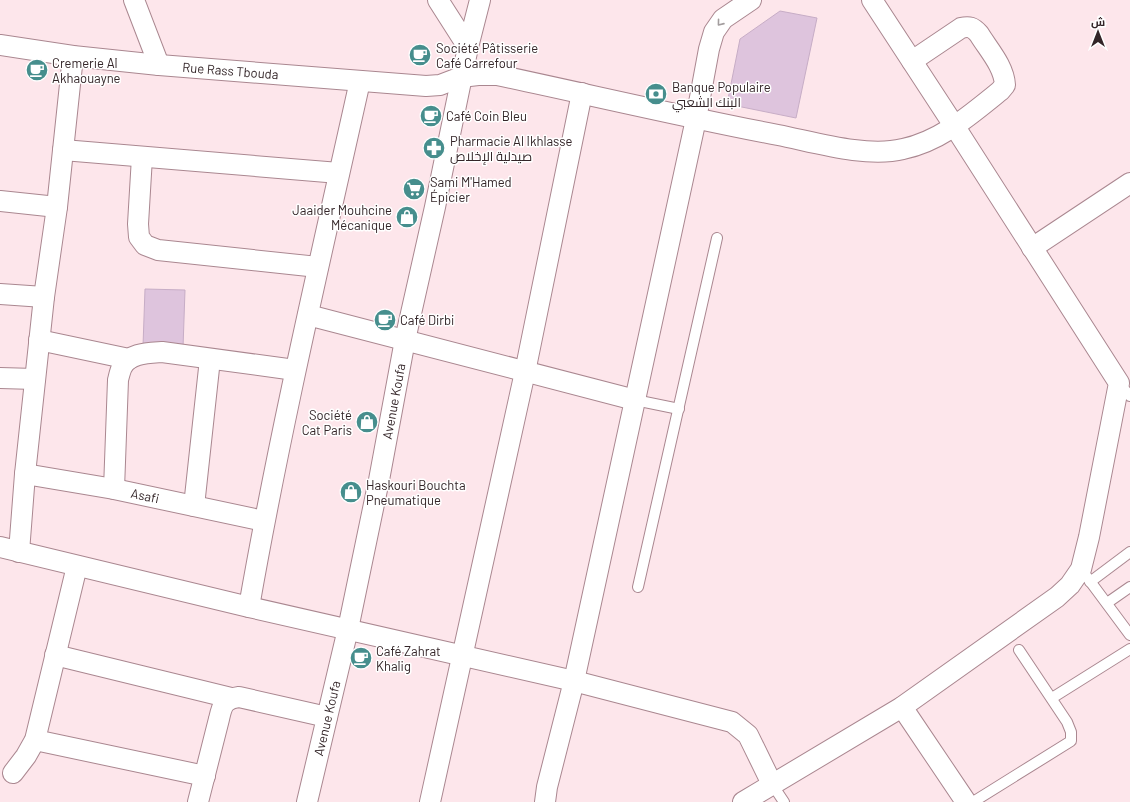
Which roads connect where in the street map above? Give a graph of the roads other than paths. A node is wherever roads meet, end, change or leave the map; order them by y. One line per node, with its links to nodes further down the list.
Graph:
1 (134, 0): 10 (street)
2 (438, 0): 7 (street)
3 (480, 0): 7 (street, Avenue Koufa)
4 (751, 0): 14 (street, one-way to 14)
5 (872, 0): 9 (street)
6 (1, 41): 8 (street, Rue Rass Tbouda)
7 (468, 47): 11 (street, Avenue Koufa)
8 (73, 56): 10 (street, Rue Rass Tbouda); 16 (street)
9 (912, 61): 15 (street); 15 (street, Rue Rass Tbouda)
10 (159, 65): 12 (street, Rue Rass Tbouda)
11 (461, 77): 12 (street, Rue Rass Tbouda); 13 (street, Rue Rass Tbouda); 29 (street, Avenue Koufa)
12 (360, 81): 18 (street)
13 (582, 93): 14 (street, Rue Rass Tbouda); 33 (street)
14 (696, 119): 15 (street, Rue Rass Tbouda); 37 (street)
15 (955, 127): 23 (street)
16 (63, 150): 17 (street); 21 (street)
17 (142, 157): 18 (street); 24 (street)
18 (339, 173): 24 (street)
19 (1130, 183): 23 (street)
20 (0, 202): 21 (street)
21 (57, 207): 26 (street)
22 (717, 238): 38 (lane)
23 (1032, 248): 36 (street)
24 (318, 267): 27 (street)
25 (0, 294): 26 (street)
26 (44, 297): 28 (street)
27 (308, 315): 29 (street); 32 (street)
28 (39, 340): 31 (street); 35 (street)
29 (405, 340): 33 (street); 51 (street, Avenue Koufa)
30 (210, 358): 31 (street); 32 (street); 41 (street)
31 (129, 359): 40 (street)
32 (295, 370): 42 (street)
33 (524, 372): 37 (street); 56 (street)
34 (0, 378): 35 (street)
35 (35, 379): 39 (street)
36 (1124, 390): 46 (street)
37 (634, 400): 38 (lane); 57 (street)
38 (679, 409): 47 (lane)
39 (25, 474): 40 (street, Asafi); 43 (street)
40 (114, 489): 41 (street, Asafi)
41 (194, 506): 42 (street, Asafi)
42 (264, 521): 50 (street)
43 (9, 550): 45 (street)
44 (1130, 552): 46 (lane)
45 (77, 566): 50 (street); 55 (street)
46 (1086, 576): 49 (lane); 60 (street)
47 (638, 587)
48 (1130, 587): 49 (lane)
49 (1106, 603): 52 (lane)
50 (249, 606): 51 (street)
51 (348, 629): 56 (street); 61 (street, Avenue Koufa)
52 (1130, 635)
53 (1130, 649): 59 (lane)
54 (1019, 650): 59 (lane)
55 (55, 655): 58 (street); 62 (street)
56 (462, 655): 57 (street); 68 (street)
57 (574, 681): 65 (street); 69 (street)
58 (231, 698): 61 (street); 64 (street)
59 (1052, 698): 73 (lane)
60 (902, 707): 65 (street); 72 (street)
61 (327, 717): 67 (street, Avenue Koufa)
62 (35, 740): 63 (street); 64 (street)
63 (13, 774)
64 (204, 776): 66 (street)
65 (772, 784): 70 (street); 71 (lane)
66 (198, 802)
67 (307, 802)
68 (430, 802)
69 (545, 802)
70 (743, 802)
71 (784, 802)
72 (966, 802)
73 (973, 802)

